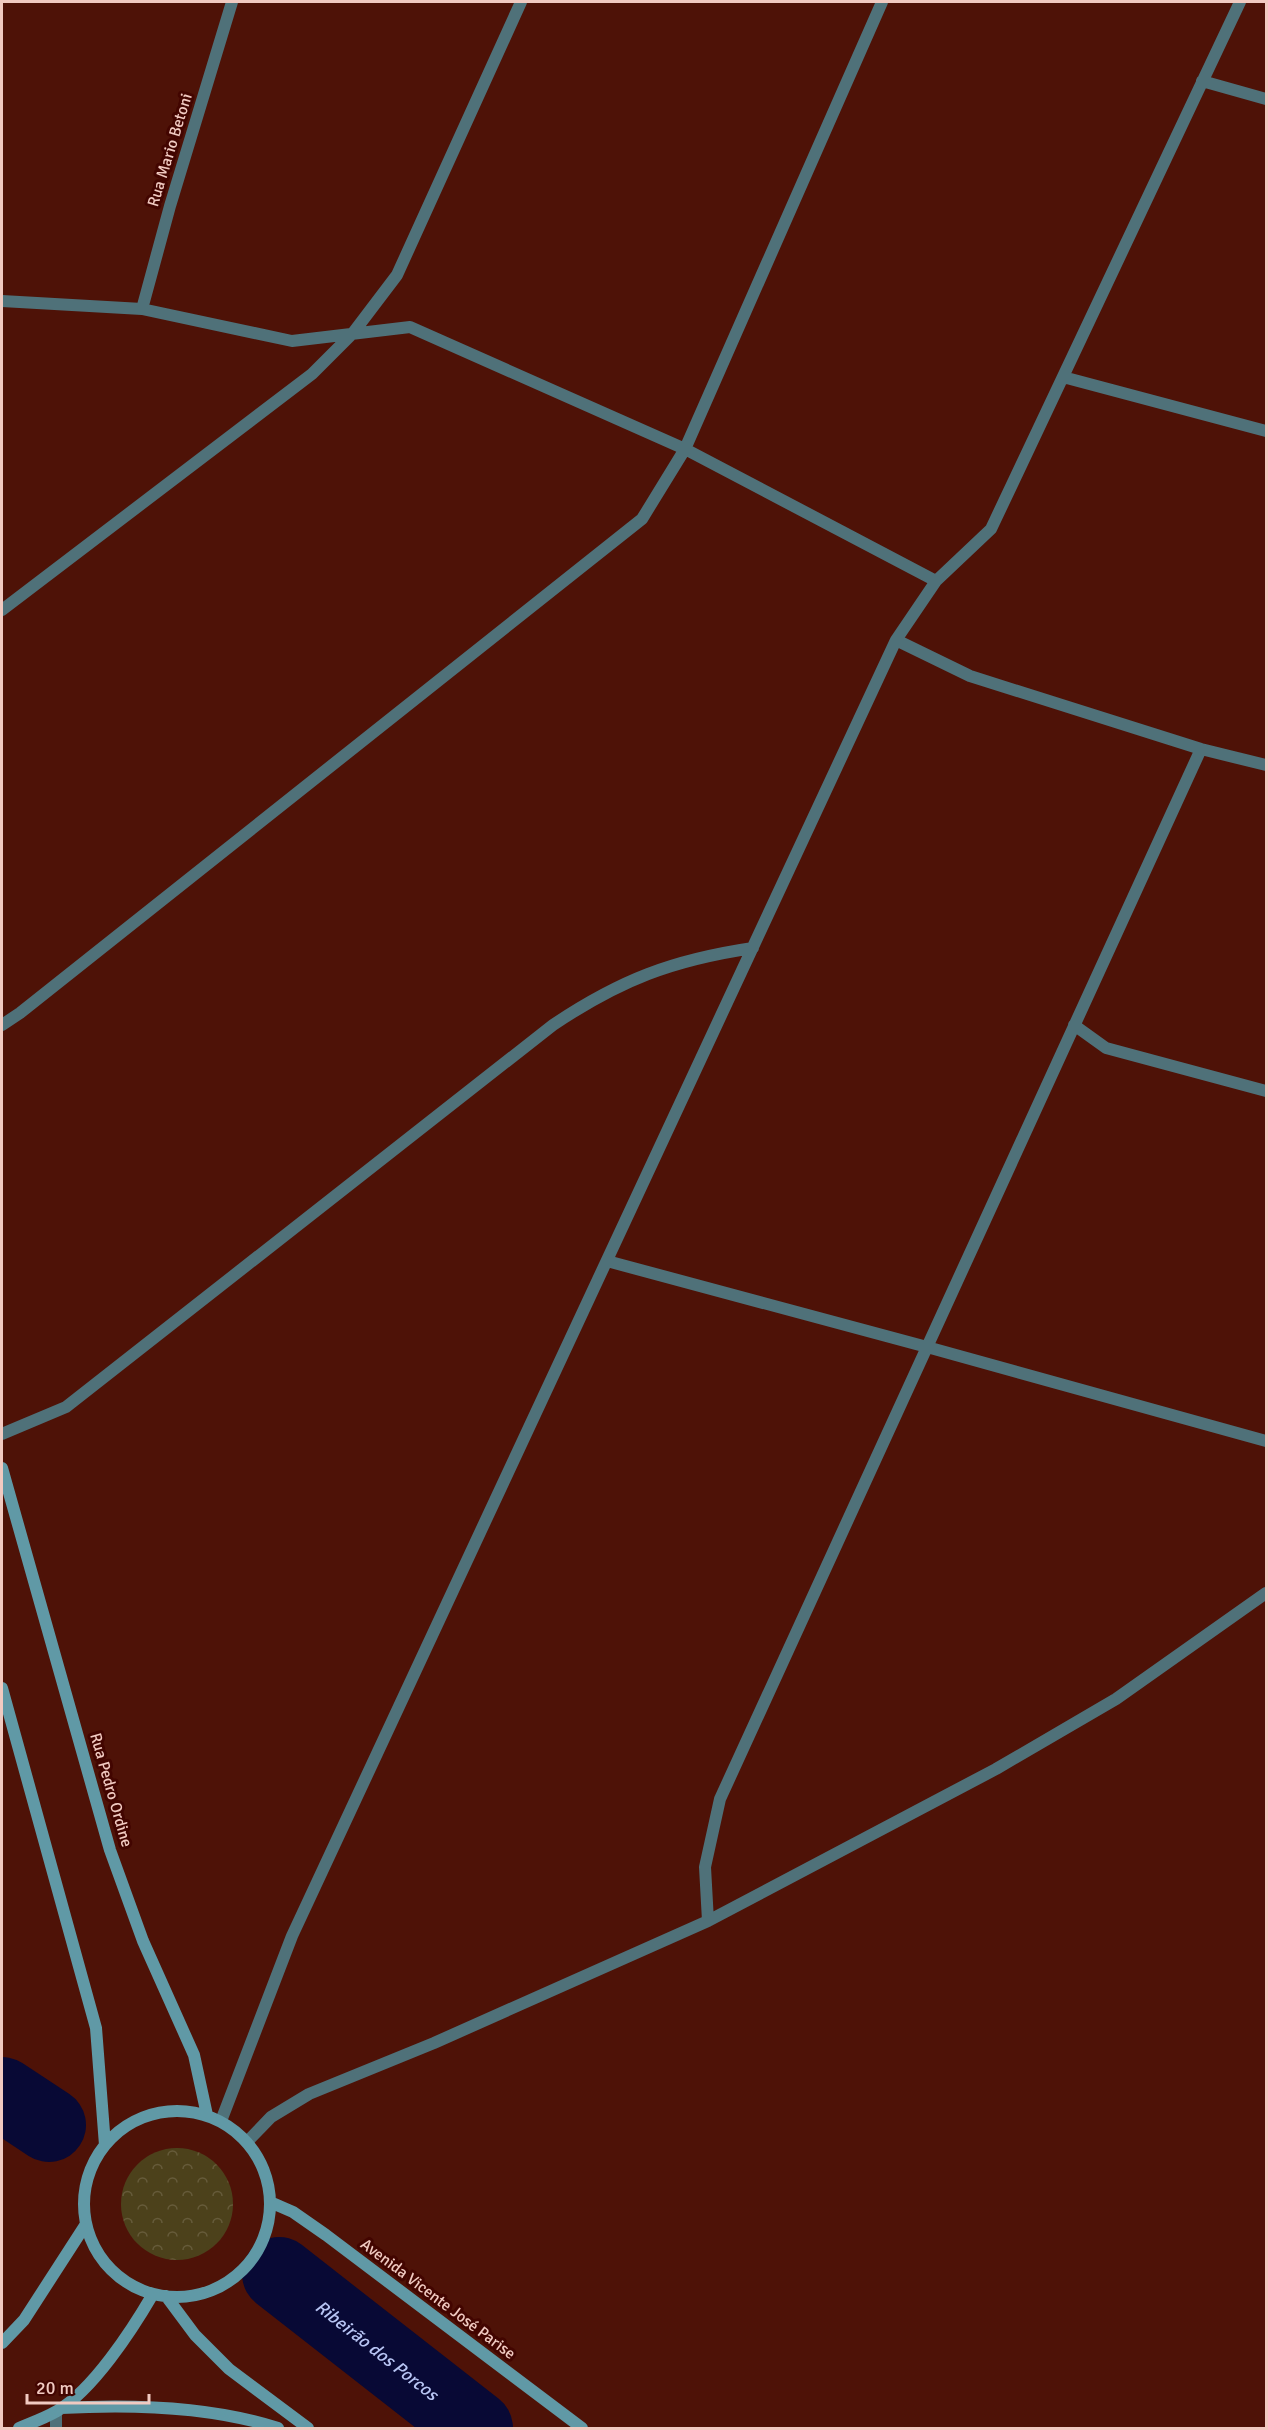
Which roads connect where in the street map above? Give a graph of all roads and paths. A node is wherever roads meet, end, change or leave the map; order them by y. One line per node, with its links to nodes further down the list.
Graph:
1 (232, 2): 8 (street, Rua Mario Betoni)
2 (521, 2): 9 (street)
3 (882, 2): 12 (street)
4 (1240, 2): 5 (street)
5 (1202, 81): 6 (street); 10 (street)
6 (1266, 99)
7 (2, 301): 8 (street)
8 (142, 309): 9 (street)
9 (354, 333): 12 (street); 14 (street)
10 (1063, 377): 11 (street); 13 (street)
11 (1266, 431)
12 (685, 449): 13 (street); 19 (street)
13 (936, 580): 15 (street)
14 (2, 610)
15 (896, 640): 16 (street); 18 (street)
16 (1201, 749): 17 (street); 20 (street)
17 (1266, 765)
18 (753, 948): 22 (street); 24 (street)
19 (2, 1024)
20 (1074, 1025): 21 (street); 23 (street)
21 (1266, 1091)
22 (607, 1261): 23 (street); 31 (street)
23 (927, 1347): 25 (street); 29 (street)
24 (2, 1434)
25 (1266, 1441)
26 (2, 1468): 30 (street, Rua Pedro Ordine)
27 (1266, 1593): 29 (street)
28 (2, 1688): 33 (street)
29 (708, 1921): 32 (street)
30 (207, 2115): 31 (street); 33 (street)
31 (221, 2121): 32 (street)
32 (247, 2142): 34 (street)
33 (105, 2145): 35 (street)
34 (270, 2202): 36 (street); 43 (street, Avenida Vicente José Parise)
35 (86, 2224): 36 (street); 37 (street)
36 (159, 2295): 38 (street); 42 (street)
37 (2, 2343)
38 (59, 2410): 39 (street); 40 (street); 41 (street)
39 (19, 2428)
40 (56, 2428)
41 (278, 2428)
42 (308, 2428)
43 (582, 2428)

